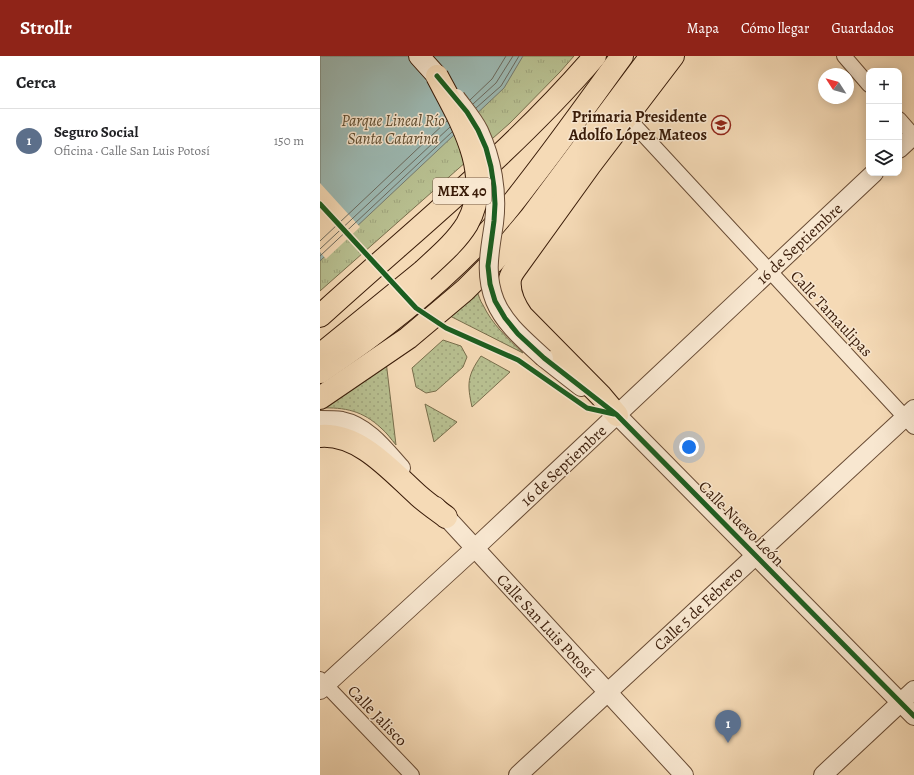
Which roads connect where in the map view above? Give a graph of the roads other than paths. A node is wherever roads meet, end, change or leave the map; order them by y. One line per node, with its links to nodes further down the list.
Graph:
1 (419, 56): 7 (main road)
2 (595, 56): 15 (highway, MEX 40)
3 (622, 56): 17 (highway)
4 (651, 56): 18 (highway)
5 (673, 56): 9 (highway)
6 (844, 56): 8 (street)
7 (437, 76): 16 (highway, bridge); 19 (street, Calle Nuevo León, bridge)
8 (866, 82)
9 (627, 117): 14 (street, Calle Tamaulipas); 19 (highway)
10 (902, 122): 11 (street)
11 (914, 136): 12 (street)
12 (902, 146)
13 (871, 176): 14 (street, 16 de Septiembre)
14 (769, 270): 19 (street, 16 de Septiembre); 20 (street, Calle Tamaulipas)
15 (320, 316)
16 (320, 355)
17 (320, 372)
18 (320, 398)
19 (617, 415): 24 (street, 16 de Septiembre); 25 (street, Calle Nuevo León)
20 (911, 418): 25 (street, Calle 5 de Febrero)
21 (320, 420): 23 (street, Calle San Luis Potosí)
22 (320, 436): 23 (highway)
23 (446, 517): 24 (street, Calle San Luis Potosí)
24 (475, 548): 26 (street, 16 de Septiembre); 28 (street, Calle San Luis Potosí)
25 (756, 556): 28 (street, Calle 5 de Febrero); 29 (street, Calle Nuevo León)
26 (322, 684): 31 (street, Calle Jalisco)
27 (914, 690): 29 (street)
28 (608, 692): 32 (street, Calle 5 de Febrero); 33 (street, Calle San Luis Potosí)
29 (900, 702): 30 (street, Calle Nuevo León); 34 (street)
30 (914, 716)
31 (412, 775)
32 (518, 775)
33 (684, 775)
34 (823, 775)

